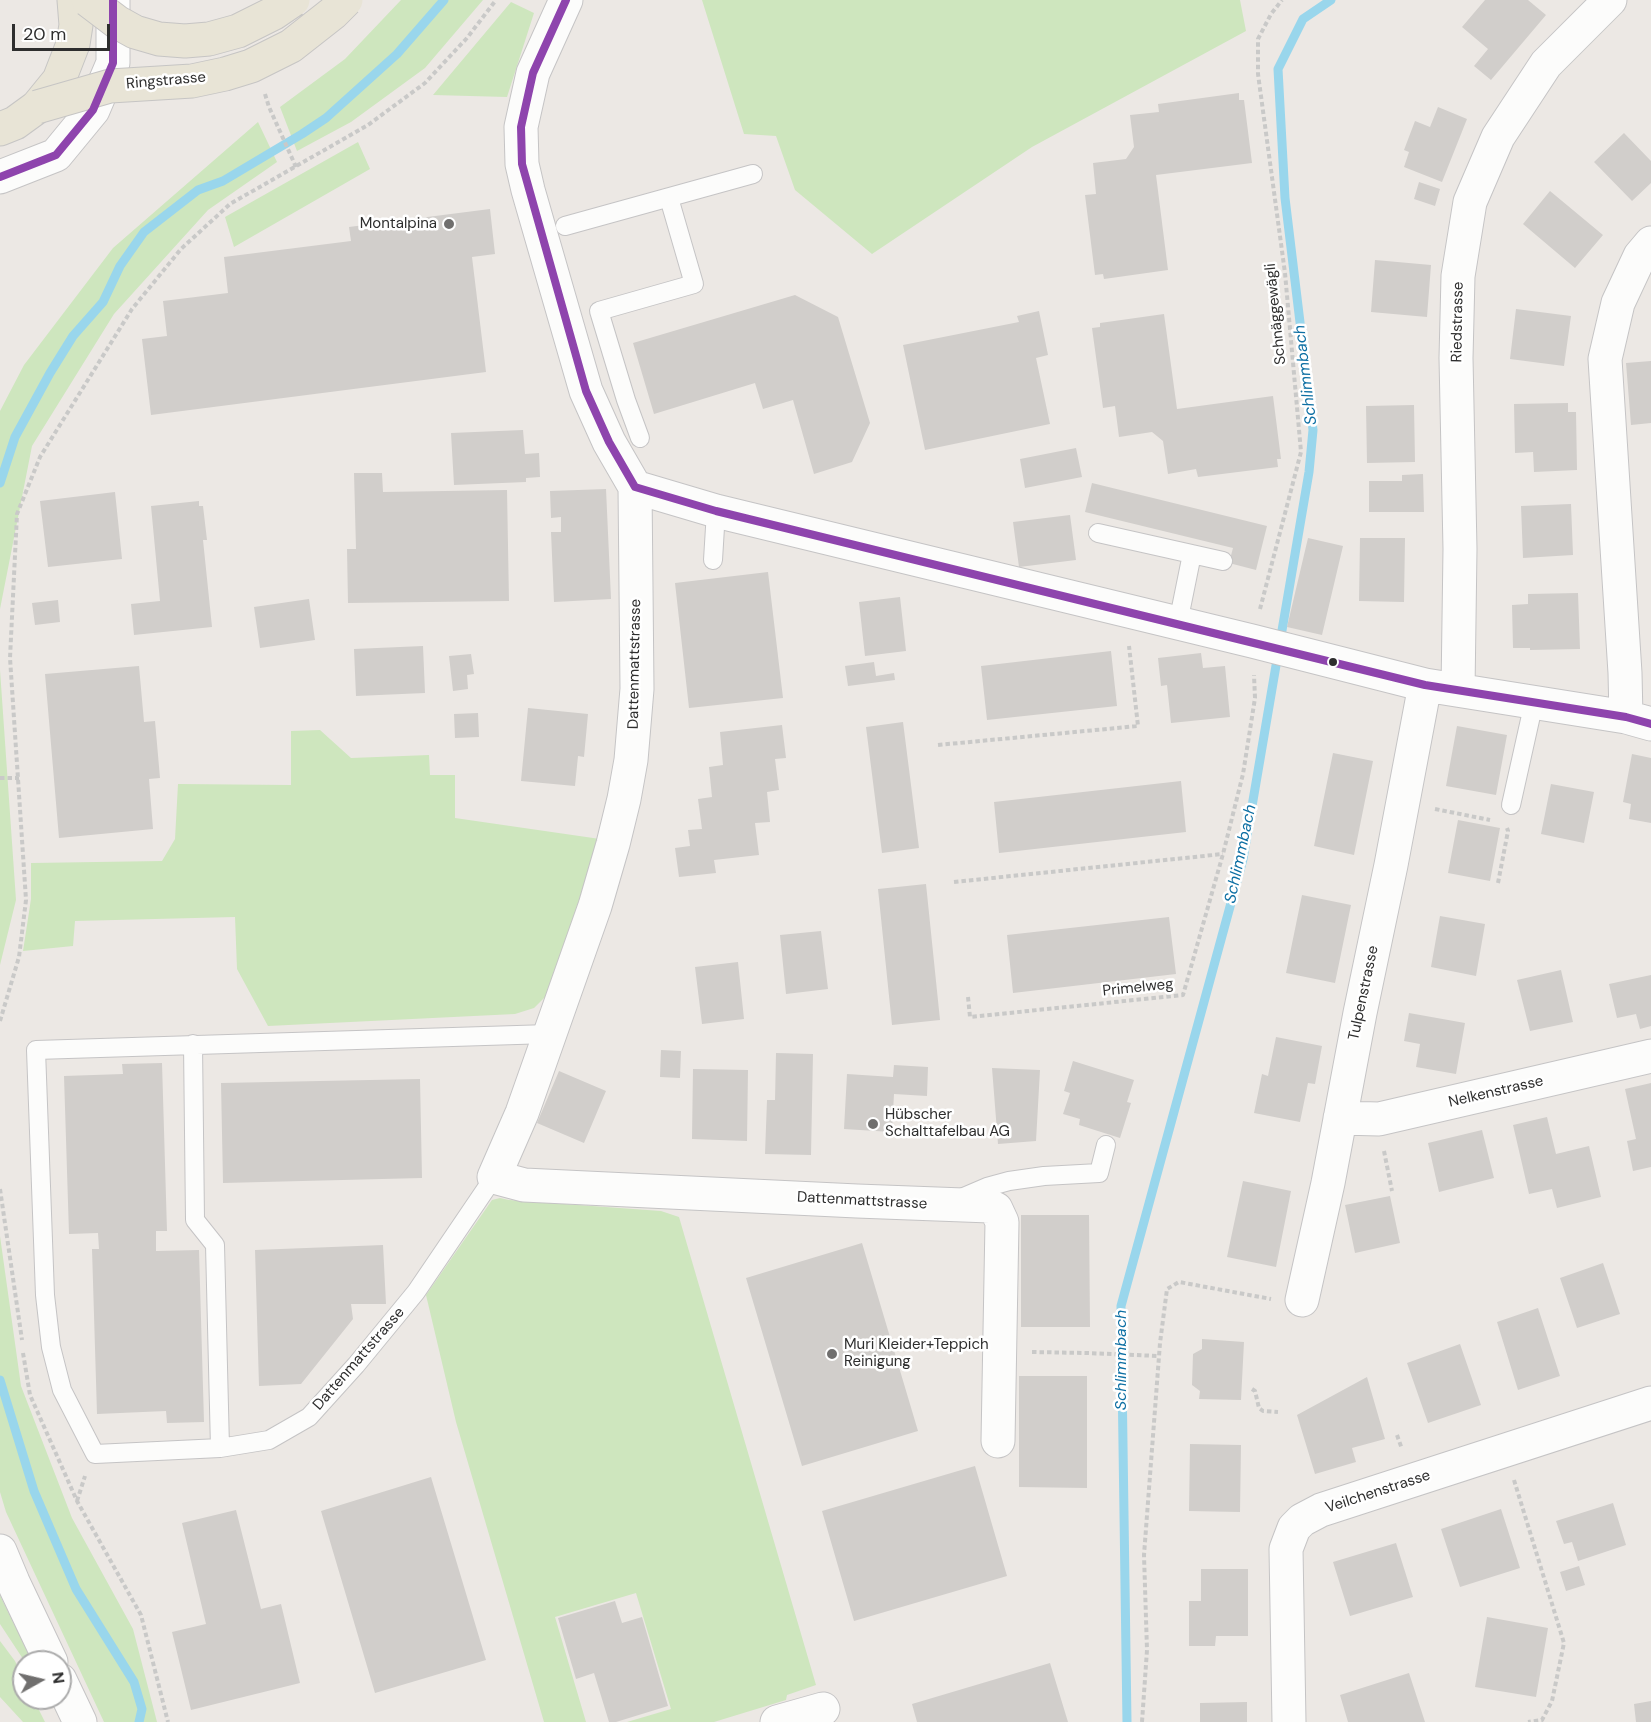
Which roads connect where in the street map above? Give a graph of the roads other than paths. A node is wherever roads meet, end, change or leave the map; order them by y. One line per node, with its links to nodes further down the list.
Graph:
1 (74, 0): 8 (main road)
2 (88, 0): 4 (main road, bridge)
3 (113, 0): 11 (street)
4 (293, 0)
5 (346, 0): 8 (main road, Ringstrasse, bridge)
6 (566, 0): 16 (street)
7 (1610, 0): 26 (street, Riedstrasse)
8 (37, 107): 9 (main road)
9 (0, 129)
10 (753, 174): 12 (lane)
11 (0, 177)
12 (669, 198): 13 (lane); 15 (lane)
13 (565, 226)
14 (1651, 243): 28 (street)
15 (611, 352): 16 (lane); 17 (lane)
16 (578, 360): 18 (street)
17 (640, 438)
18 (635, 487): 19 (street); 30 (street, Dattenmattstrasse)
19 (716, 511): 22 (lane); 24 (street)
20 (1098, 533): 21 (lane)
21 (1192, 554): 23 (lane); 24 (lane)
22 (713, 560)
23 (1223, 561)
24 (1178, 622): 25 (street)
25 (1425, 685): 26 (street); 33 (street, Tulpenstrasse)
26 (1458, 690): 27 (street)
27 (1534, 702): 28 (street); 29 (lane)
28 (1638, 720)
29 (1511, 805)
30 (549, 1034): 31 (lane); 35 (street, Dattenmattstrasse)
31 (193, 1044): 40 (lane); 40 (lane, Dattenmattstrasse)
32 (1651, 1056): 33 (street, Nelkenstrasse)
33 (1340, 1118): 37 (street, Tulpenstrasse)
34 (1106, 1145): 36 (lane)
35 (494, 1177): 36 (street, Dattenmattstrasse); 40 (lane, Dattenmattstrasse)
36 (946, 1205): 39 (street, Dattenmattstrasse)
37 (1302, 1300)
38 (1651, 1403): 47 (street, Veilchenstrasse)
39 (998, 1441)
40 (220, 1448)
41 (0, 1551): 42 (street)
42 (45, 1650)
43 (72, 1705): 45 (street)
44 (825, 1715): 46 (street)
45 (80, 1722)
46 (777, 1722)
47 (1289, 1722)

